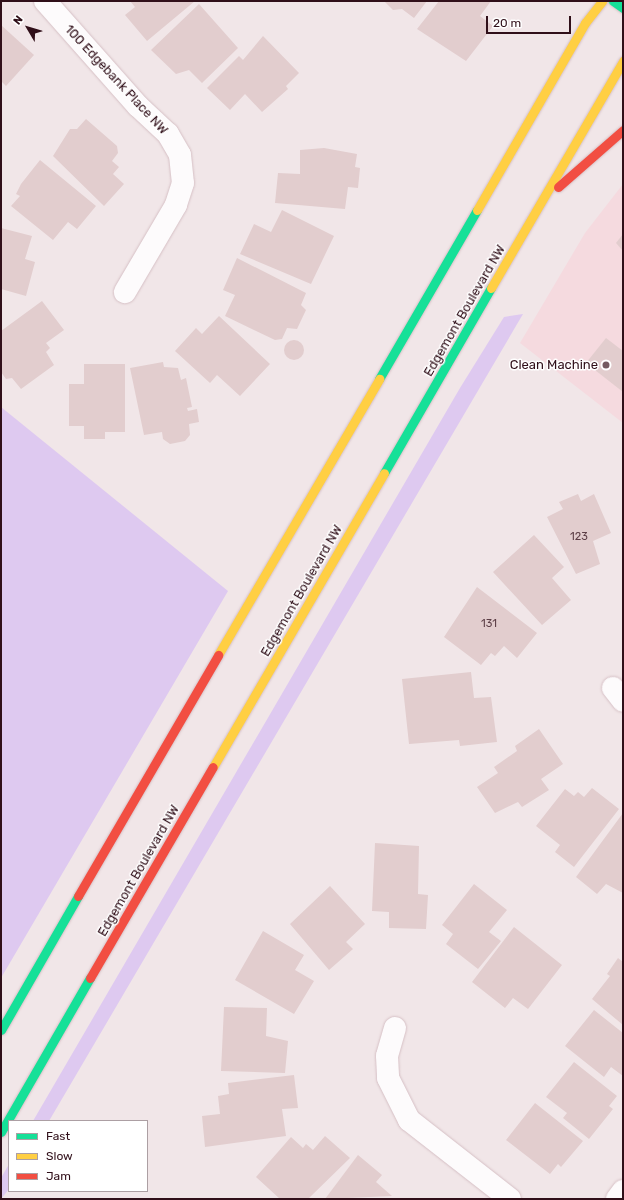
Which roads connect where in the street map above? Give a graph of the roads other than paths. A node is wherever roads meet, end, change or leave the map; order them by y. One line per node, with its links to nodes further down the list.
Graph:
1 (45, 1): 8 (street, 100 Edgebank Place NW)
2 (602, 1): 10 (main road)
3 (613, 1): 4 (main road)
4 (623, 8)
5 (623, 61): 7 (main road, Edgemont Boulevard NW)
6 (623, 130): 7 (main road)
7 (547, 197): 12 (main road, Edgemont Boulevard NW)
8 (125, 292)
9 (395, 1028): 15 (street)
10 (1, 1030)
11 (8, 1120): 13 (main road, Edgemont Boulevard NW)
12 (8, 1120)
13 (1, 1132)
14 (623, 1191): 16 (street)
15 (510, 1199)
16 (616, 1199)

